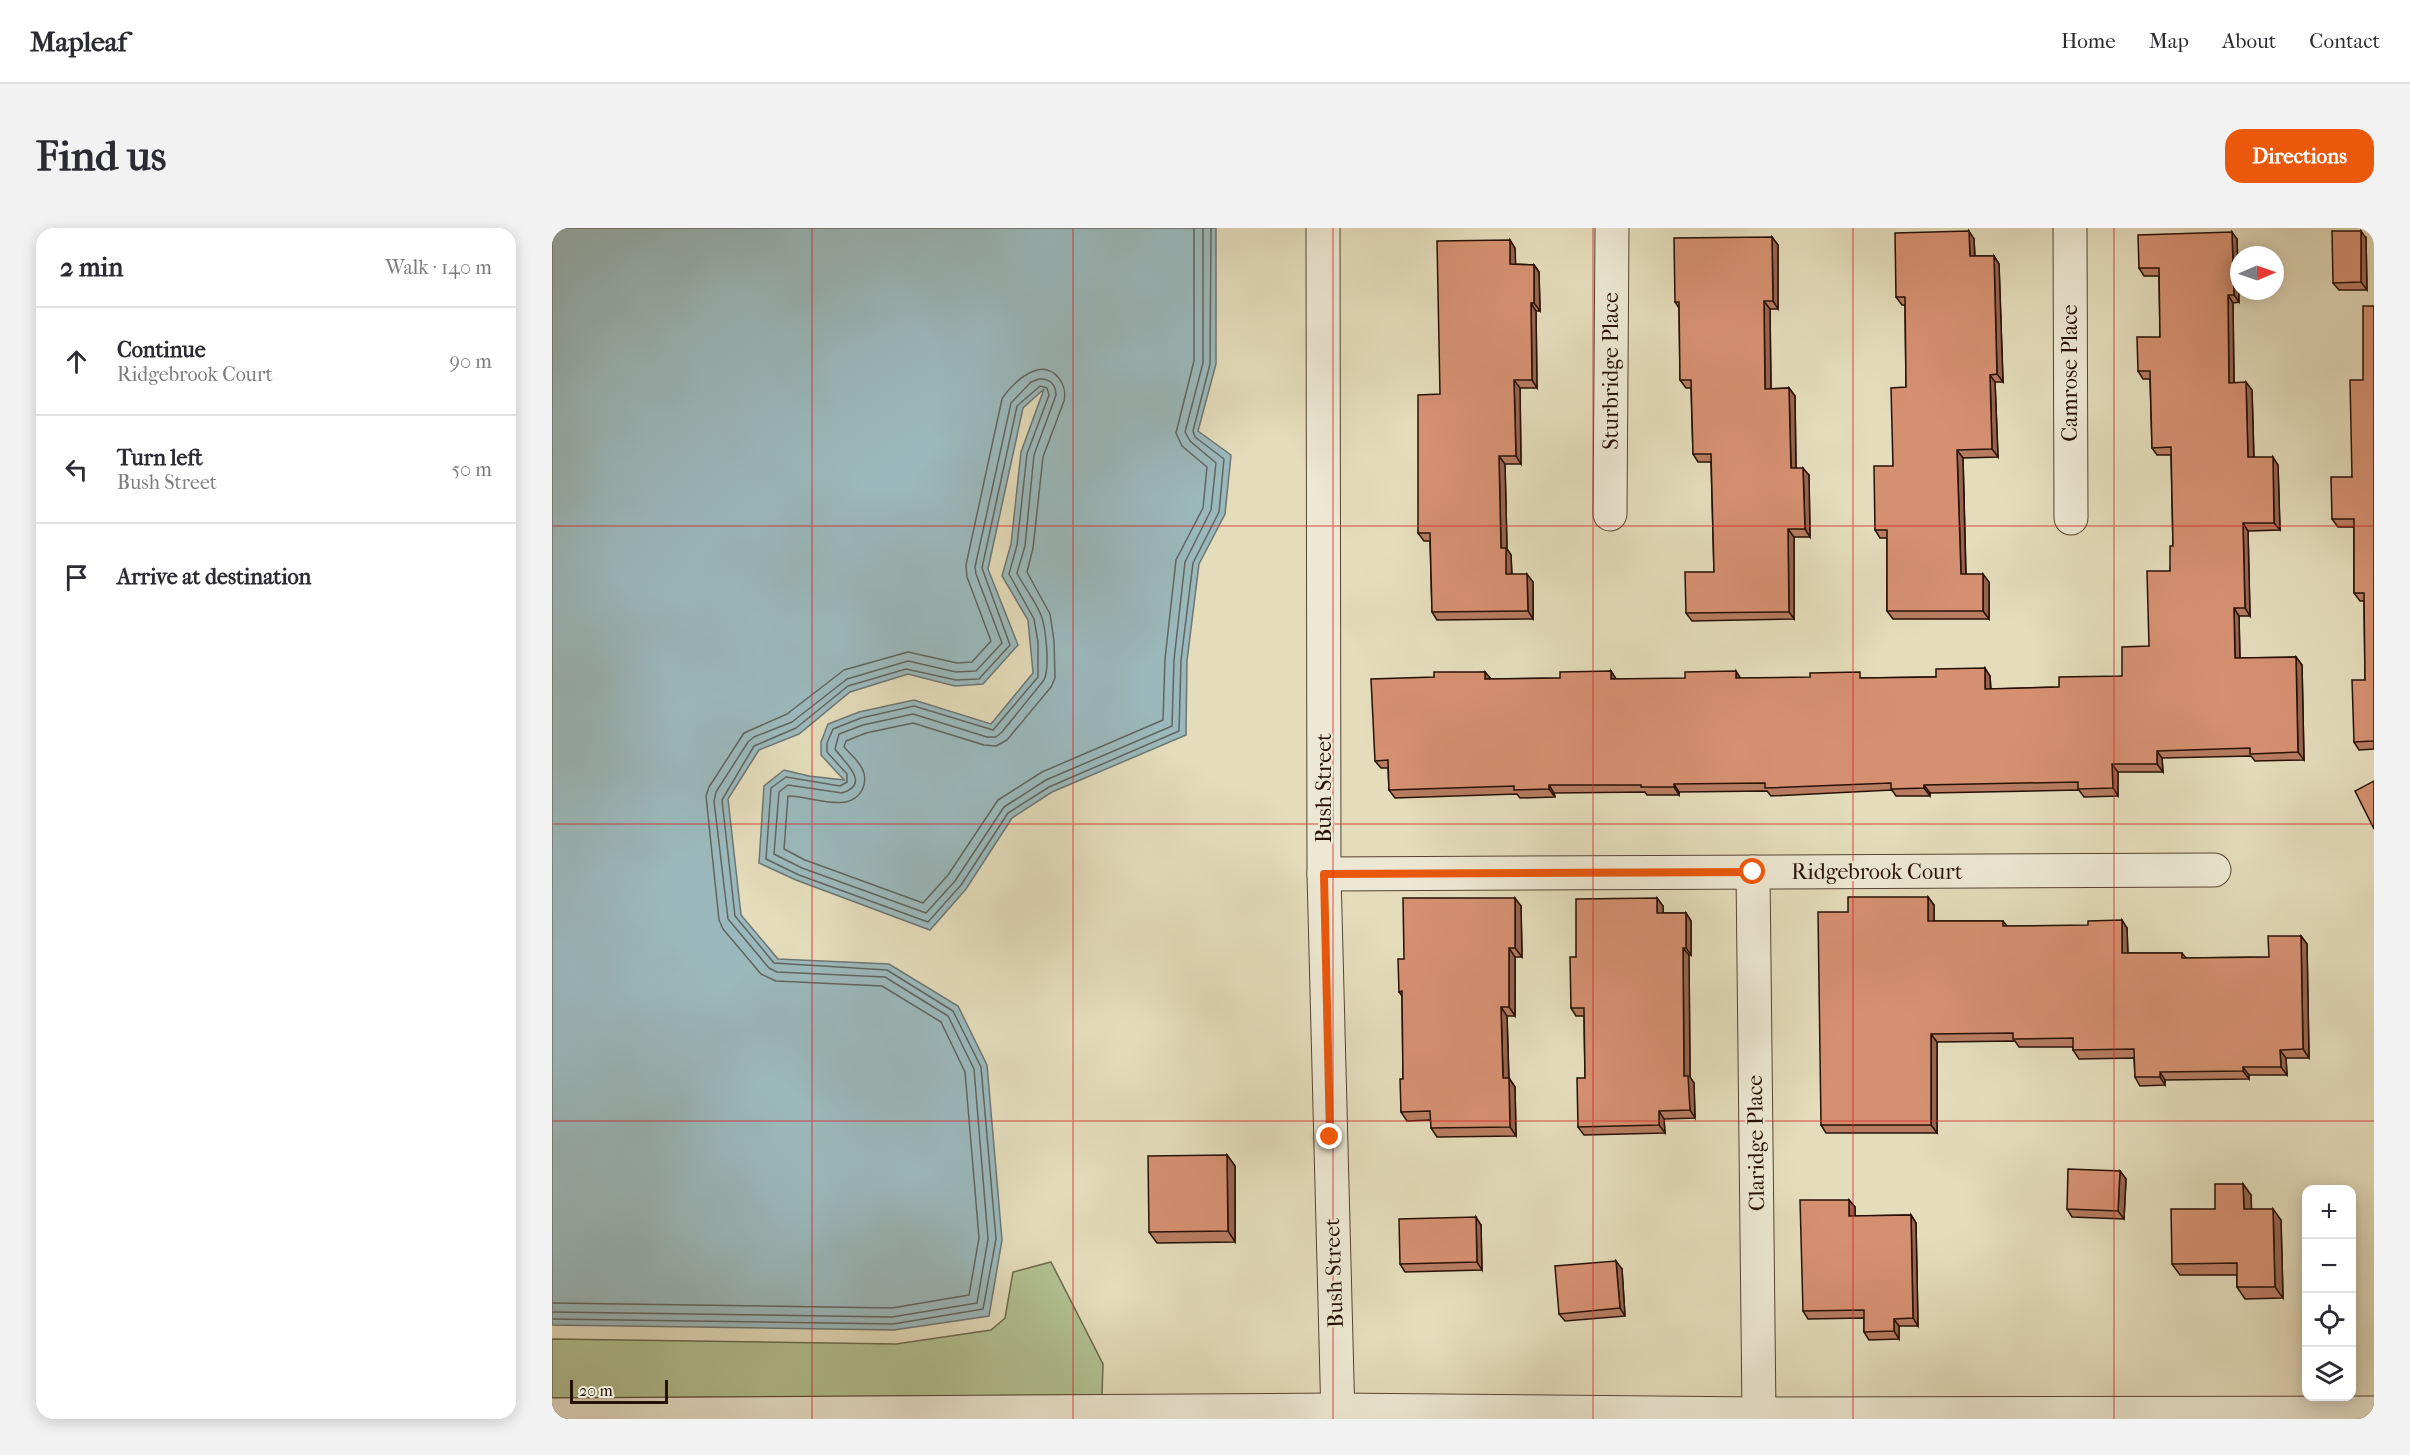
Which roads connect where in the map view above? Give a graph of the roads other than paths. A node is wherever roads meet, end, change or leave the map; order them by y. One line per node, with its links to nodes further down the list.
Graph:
1 (1323, 228): 8 (street, Bush Street)
2 (1612, 228): 4 (street, Sturbridge Place)
3 (2070, 228): 5 (street, Camrose Place)
4 (1610, 514)
5 (2071, 518)
6 (2214, 870): 7 (street, Ridgebrook Court)
7 (1753, 872): 8 (street, Ridgebrook Court); 11 (street, Claridge Place)
8 (1324, 874): 10 (street, Bush Street)
9 (2374, 1413): 15 (street)
10 (1338, 1414): 12 (street); 13 (street)
11 (1759, 1414): 14 (street); 15 (street)
12 (552, 1415)
13 (1587, 1416): 14 (street)
14 (1684, 1416)
15 (2307, 1416)

